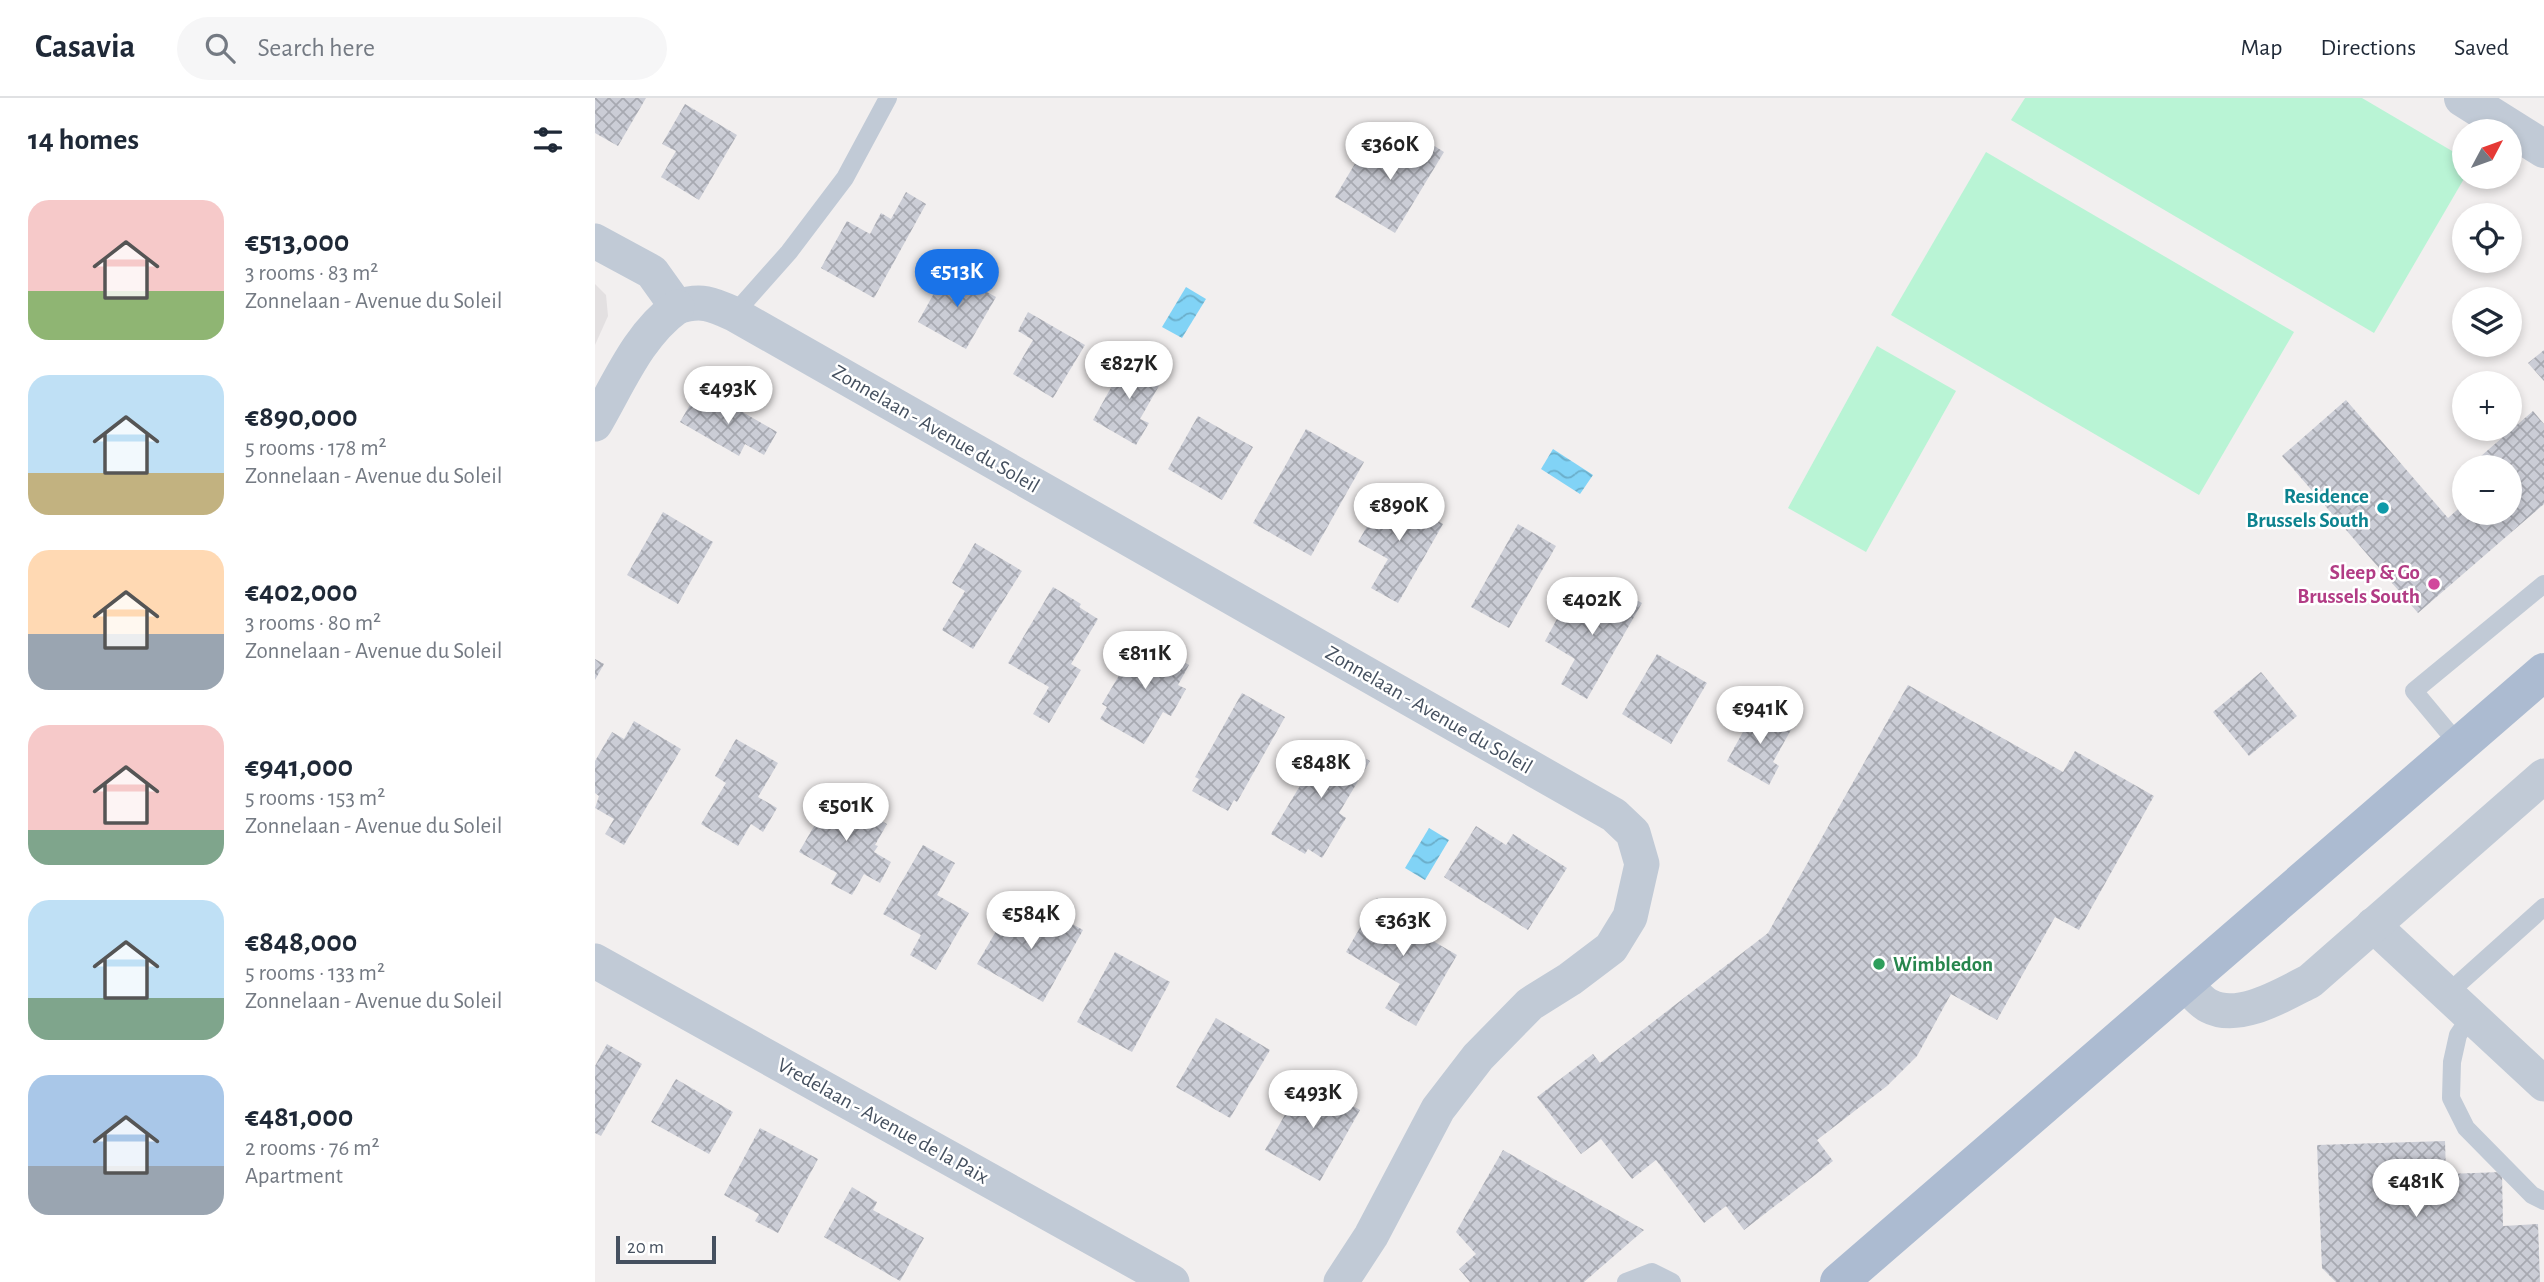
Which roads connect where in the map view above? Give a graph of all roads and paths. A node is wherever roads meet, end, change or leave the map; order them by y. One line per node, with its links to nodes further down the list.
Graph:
1 (888, 98): 6 (lane)
2 (2463, 98): 3 (street)
3 (2544, 149)
4 (595, 241): 5 (street)
5 (677, 307): 6 (street, Zonnelaan - Avenue du Soleil); 7 (street)
6 (734, 314): 20 (street, Zonnelaan - Avenue du Soleil)
7 (595, 424)
8 (2544, 584): 10 (lane)
9 (2544, 672): 10 (main road)
10 (2459, 745): 15 (main road)
11 (2539, 789): 13 (street)
12 (2544, 907): 16 (lane)
13 (2373, 926): 15 (street); 16 (street)
14 (595, 961): 19 (street, Vredelaan - Avenue de la Paix)
15 (2184, 983): 23 (main road)
16 (2459, 1005): 17 (street); 18 (lane)
17 (2544, 1084)
18 (2544, 1201)
19 (1171, 1282)
20 (1341, 1282)
21 (1626, 1282): 22 (lane)
22 (1672, 1282)
23 (1839, 1282)

